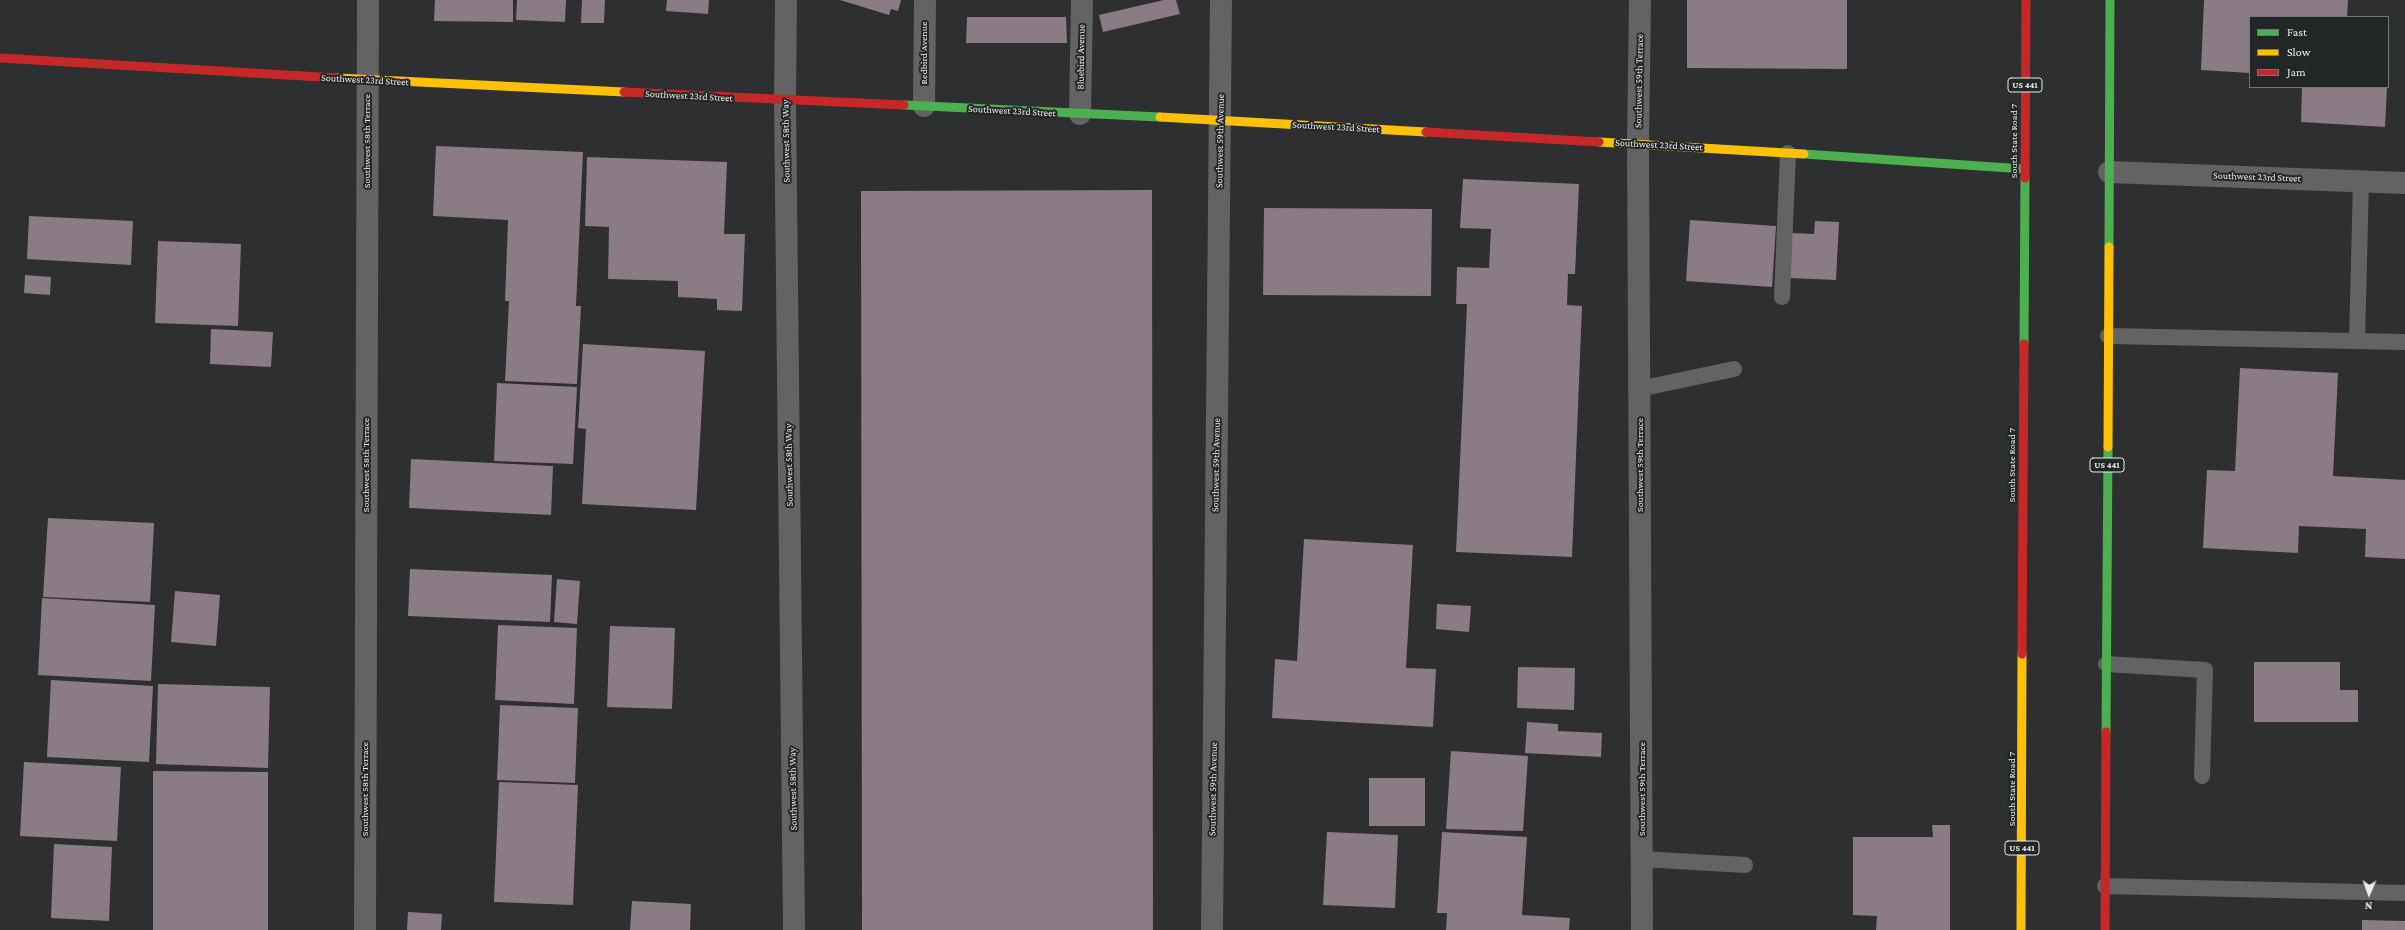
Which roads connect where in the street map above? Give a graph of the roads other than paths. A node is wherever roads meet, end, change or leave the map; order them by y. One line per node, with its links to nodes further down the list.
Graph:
1 (368, 0): 10 (street, Southwest 58th Terrace)
2 (786, 0): 11 (street, Southwest 58th Way)
3 (925, 0): 12 (street, Redbird Avenue)
4 (1082, 0): 13 (street, Bluebird Avenue)
5 (1221, 0): 14 (street, Southwest 59th Avenue)
6 (1640, 0): 15 (street, Southwest 59th Terrace)
7 (2026, 0): 17 (street, South State Road 7 / US 441)
8 (2110, 0): 18 (street, US 441)
9 (0, 58): 10 (street, Southwest 23rd Street)
10 (367, 80): 11 (street, Southwest 23rd Street); 33 (street, Southwest 58th Terrace)
11 (785, 100): 12 (street, Southwest 23rd Street); 34 (street, Southwest 58th Way)
12 (924, 106): 13 (street, Southwest 23rd Street)
13 (1080, 114): 14 (street, Southwest 23rd Street)
14 (1220, 120): 15 (street, Southwest 23rd Street); 35 (street, Southwest 59th Avenue)
15 (1638, 144): 16 (street, Southwest 23rd Street); 26 (street, Southwest 59th Terrace)
16 (1788, 153): 17 (street, Southwest 23rd Street); 21 (lane)
17 (2024, 169): 37 (street, South State Road 7 / US 441)
18 (2109, 172): 19 (street, Southwest 23rd Street); 22 (street, US 441)
19 (2361, 181): 20 (street, Southwest 23rd Street); 23 (lane)
20 (2405, 183)
21 (1782, 297)
22 (2108, 336): 23 (lane); 27 (street, US 441)
23 (2357, 341): 24 (lane)
24 (2405, 342)
25 (1734, 369): 26 (lane)
26 (1639, 389): 29 (street, Southwest 59th Terrace)
27 (2106, 664): 28 (lane); 31 (street, US 441)
28 (2202, 776)
29 (1642, 859): 30 (lane); 36 (street, Southwest 59th Terrace)
30 (1745, 865)
31 (2105, 886): 32 (lane); 38 (street, US 441)
32 (2405, 893)
33 (365, 930)
34 (794, 930)
35 (1212, 930)
36 (1642, 930)
37 (2021, 930)
38 (2105, 930)

